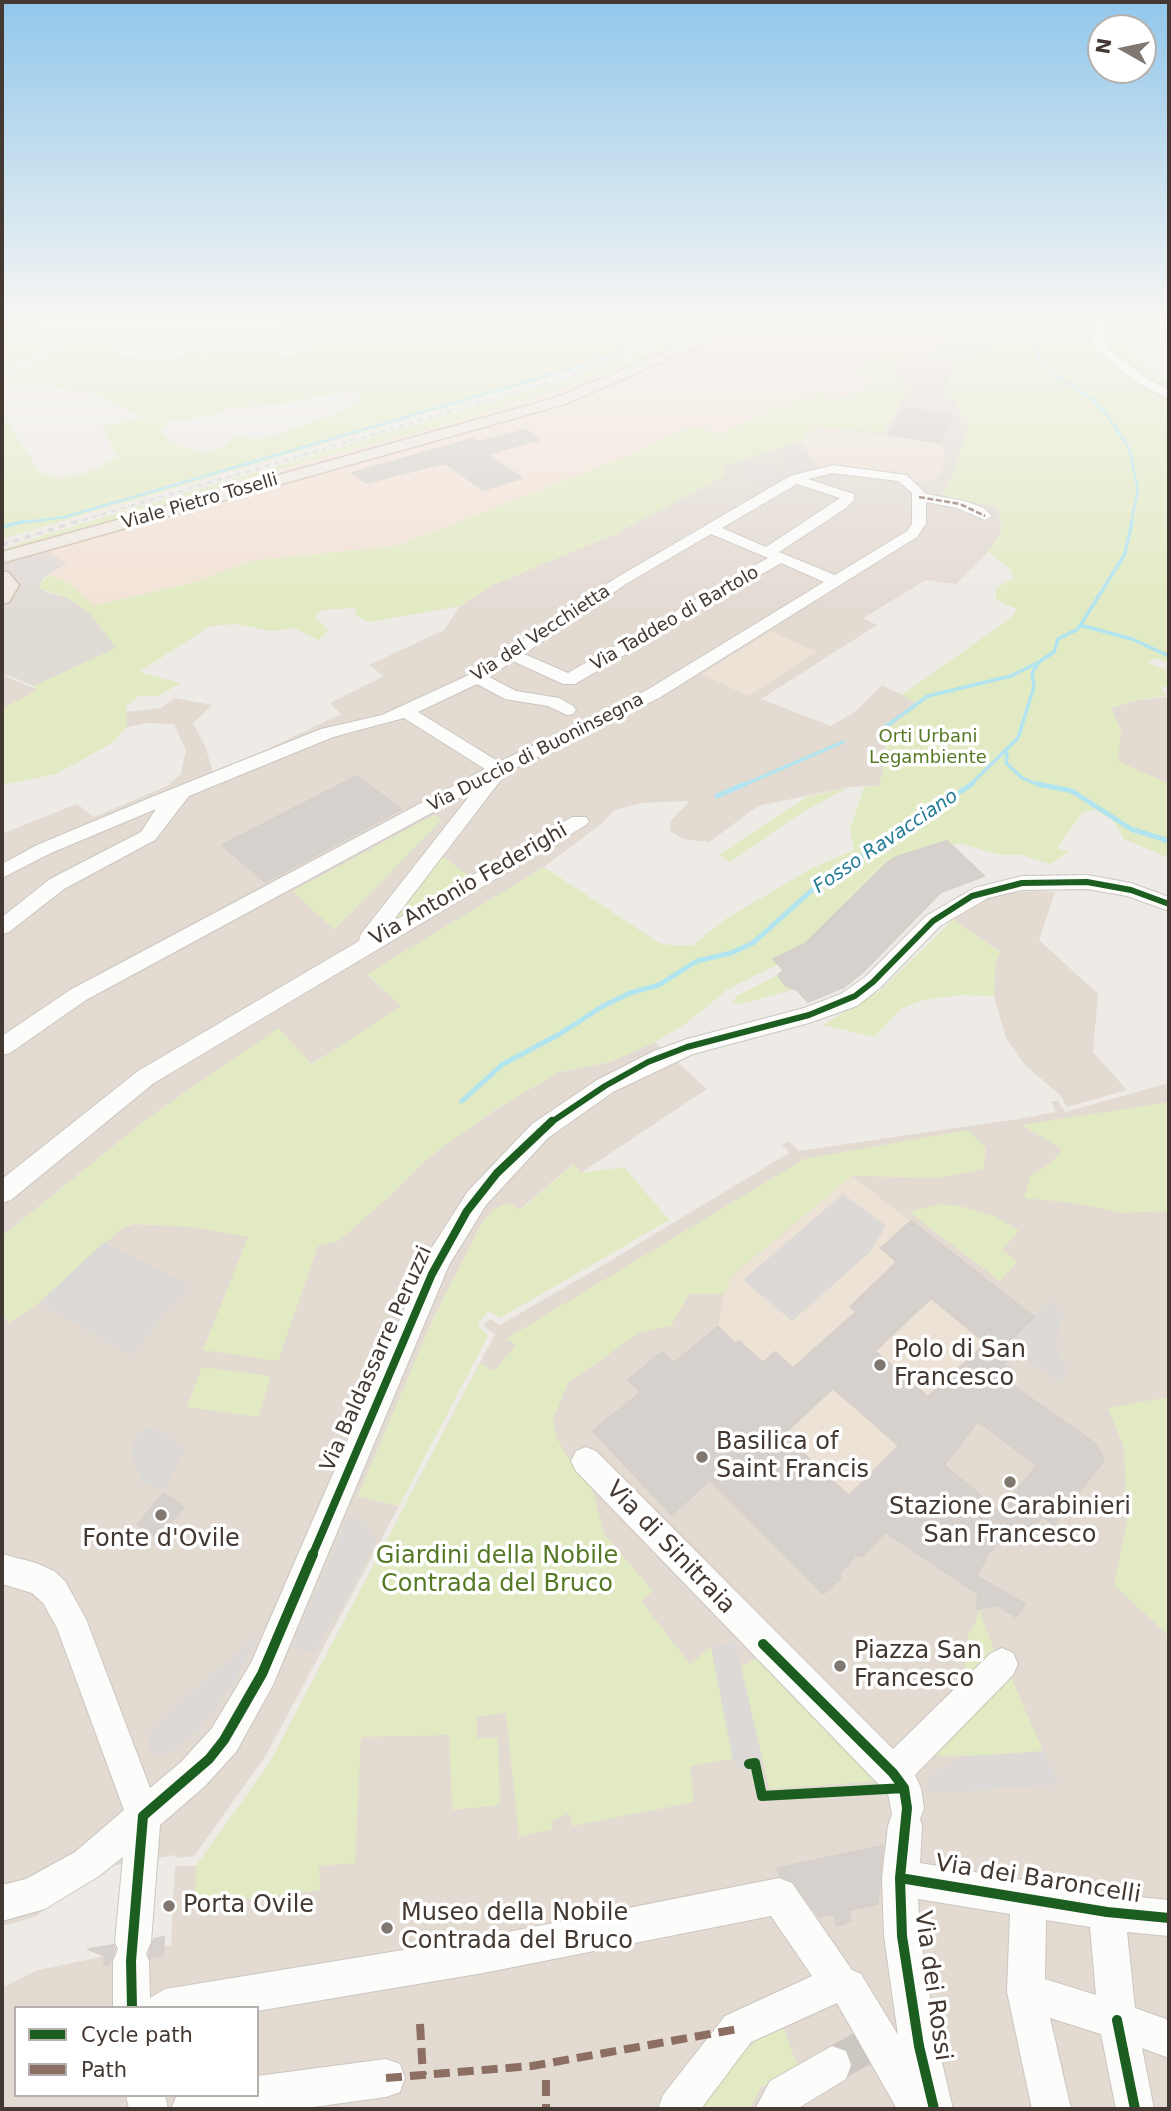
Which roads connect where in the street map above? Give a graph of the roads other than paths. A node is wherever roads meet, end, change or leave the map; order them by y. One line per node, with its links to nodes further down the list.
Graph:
1 (508, 416): 6 (main road, Viale Pietro Toselli)
2 (795, 479): 3 (street); 5 (street, Via del Vecchietta); 7 (street, Via Taddeo di Bartolo)
3 (919, 497): 4 (street); 10 (street, Via Duccio di Buoninsegna)
4 (985, 516)
5 (711, 529): 7 (street); 12 (street, Via del Vecchietta)
6 (37, 547): 8 (main road, Viale Pietro Toselli); 9 (main road, Viale Pietro Toselli)
7 (775, 555): 10 (street); 14 (street, Via Taddeo di Bartolo)
8 (2, 558)
9 (2, 577): 11 (main road, Viale Pietro Toselli)
10 (836, 581): 17 (street, Via Duccio di Buoninsegna)
11 (2, 598)
12 (514, 656): 13 (street, Via del Vecchietta); 14 (street)
13 (477, 678): 15 (street); 16 (street, Via del Vecchietta)
14 (569, 680)
15 (567, 710)
16 (407, 712): 17 (street); 18 (street, Via del Vecchietta)
17 (499, 770): 23 (street); 24 (street, Via Duccio di Buoninsegna)
18 (186, 790): 20 (street, Via del Vecchietta); 22 (street)
19 (579, 821): 23 (street, Via Antonio Federighi)
20 (2, 872)
21 (1169, 904): 30 (street, Via Baldassarre Peruzzi)
22 (2, 927)
23 (359, 950): 25 (street, Via Antonio Federighi)
24 (2, 1047)
25 (2, 1193)
26 (586, 1461): 29 (street, Via di Sinitraia)
27 (2, 1569): 30 (street)
28 (1002, 1664): 29 (street)
29 (893, 1773): 31 (street, Via dei Rossi)
30 (143, 1816): 33 (street, Via Baldassarre Peruzzi); 38 (street)
31 (901, 1878): 32 (street, Via dei Baroncelli); 52 (street, Via dei Rossi)
32 (1028, 1899): 34 (street, Via dei Baroncelli); 37 (street)
33 (2, 1903)
34 (1169, 1918)
35 (1108, 1925): 40 (street)
36 (839, 1983): 39 (street); 49 (street); 51 (street)
37 (1026, 1992): 40 (street); 53 (street)
38 (132, 2006)
39 (177, 2006)
40 (1117, 2020): 41 (street); 54 (street)
41 (1169, 2039)
42 (832, 2065): 50 (street)
43 (386, 2078): 44 (street)
44 (259, 2095)
45 (249, 2097): 47 (street)
46 (255, 2097): 48 (street)
47 (191, 2109)
48 (270, 2109)
49 (677, 2109)
50 (774, 2109)
51 (918, 2109)
52 (934, 2109)
53 (1051, 2109)
54 (1135, 2109)

